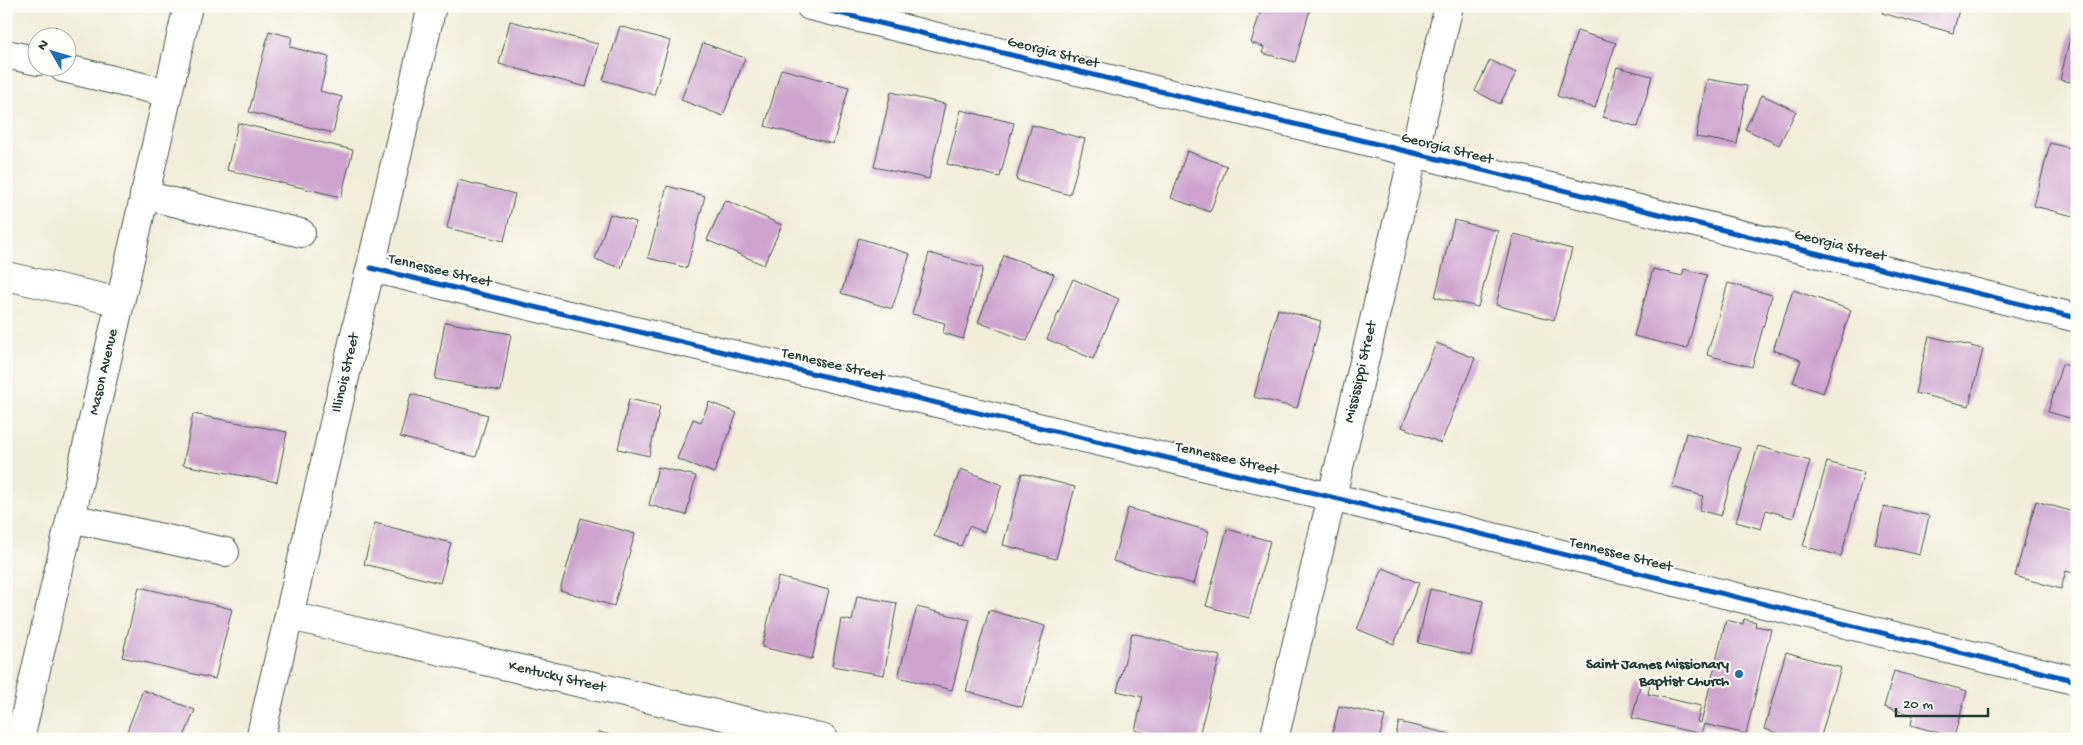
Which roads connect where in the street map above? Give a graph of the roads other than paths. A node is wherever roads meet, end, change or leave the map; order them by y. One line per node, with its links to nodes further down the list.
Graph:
1 (188, 6): 8 (street, Mason Avenue)
2 (432, 6): 12 (street, Illinois Street)
3 (810, 6): 9 (street, Georgia Street)
4 (1449, 6): 9 (street, Mississippi Street)
5 (6, 54): 6 (street)
6 (28, 59)
7 (78, 72): 8 (street)
8 (168, 93): 10 (street, Mason Avenue)
9 (1414, 153): 15 (street, Georgia Street); 16 (street, Mississippi Street)
10 (144, 194): 11 (street); 14 (street, Mason Avenue)
11 (302, 233)
12 (371, 268): 16 (street, Tennessee Street); 19 (street, Illinois Street)
13 (8, 279): 14 (street)
14 (120, 302): 17 (street, Mason Avenue)
15 (2077, 318)
16 (1331, 497): 20 (street, Tennessee Street); 24 (street, Mississippi Street)
17 (71, 518): 18 (street); 21 (street, Mason Avenue)
18 (225, 552)
19 (290, 616): 22 (street, Illinois Street); 23 (street, Kentucky Street)
20 (2077, 681)
21 (20, 739)
22 (260, 739)
23 (824, 739)
24 (1274, 739)

